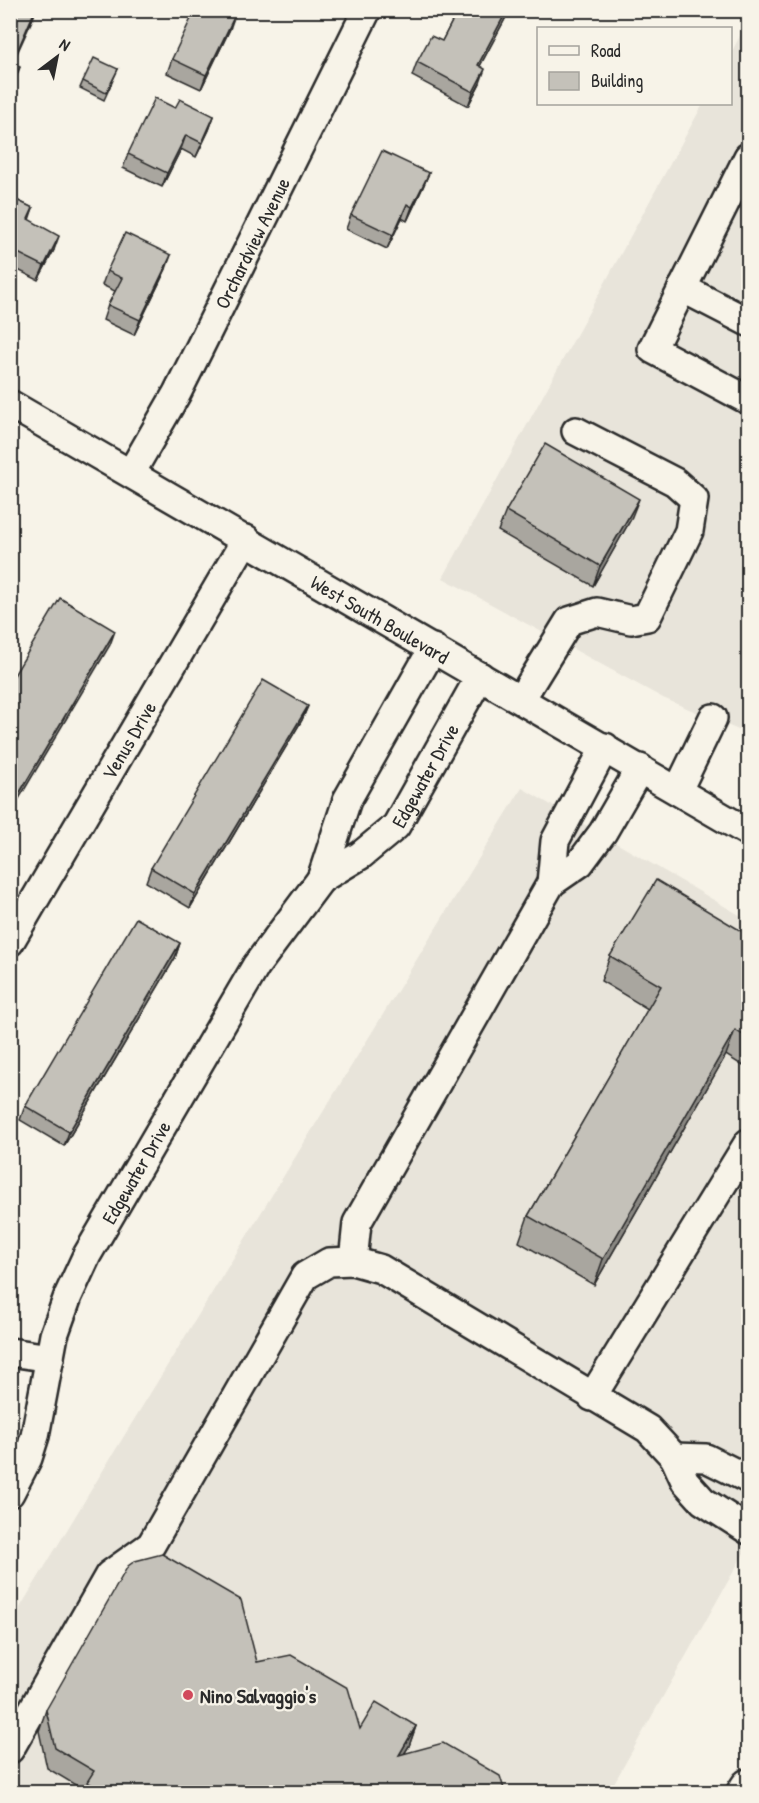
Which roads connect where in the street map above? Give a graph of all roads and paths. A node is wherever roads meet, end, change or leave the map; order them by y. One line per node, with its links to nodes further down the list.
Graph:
1 (367, 10): 8 (street, Orchardview Avenue)
2 (748, 157): 3 (street)
3 (682, 288): 4 (street); 5 (street)
4 (748, 322)
5 (748, 400)
6 (10, 404): 8 (street, West South Boulevard)
7 (576, 431): 12 (street)
8 (131, 473): 9 (street, West South Boulevard)
9 (246, 539): 10 (street, West South Boulevard); 20 (street, Venus Drive)
10 (433, 648): 11 (street, West South Boulevard); 18 (street, Edgewater Drive)
11 (480, 676): 12 (street, West South Boulevard); 18 (street, Edgewater Drive)
12 (521, 699): 14 (street, West South Boulevard)
13 (713, 718): 16 (street)
14 (605, 747): 15 (street, West South Boulevard); 19 (street)
15 (640, 768): 16 (street, West South Boulevard); 19 (street)
16 (678, 790): 17 (street, West South Boulevard)
17 (748, 832)
18 (321, 879): 24 (street, Edgewater Drive)
19 (551, 883): 22 (street)
20 (10, 942)
21 (748, 1143): 25 (street)
22 (353, 1261): 25 (street); 30 (street)
23 (10, 1352): 24 (street)
24 (50, 1358): 28 (street, Edgewater Drive)
25 (592, 1397): 26 (street)
26 (674, 1457): 27 (street); 29 (street)
27 (747, 1478): 29 (street)
28 (10, 1493)
29 (741, 1526)
30 (10, 1749)
31 (748, 1786): 32 (main road)
32 (744, 1792)

